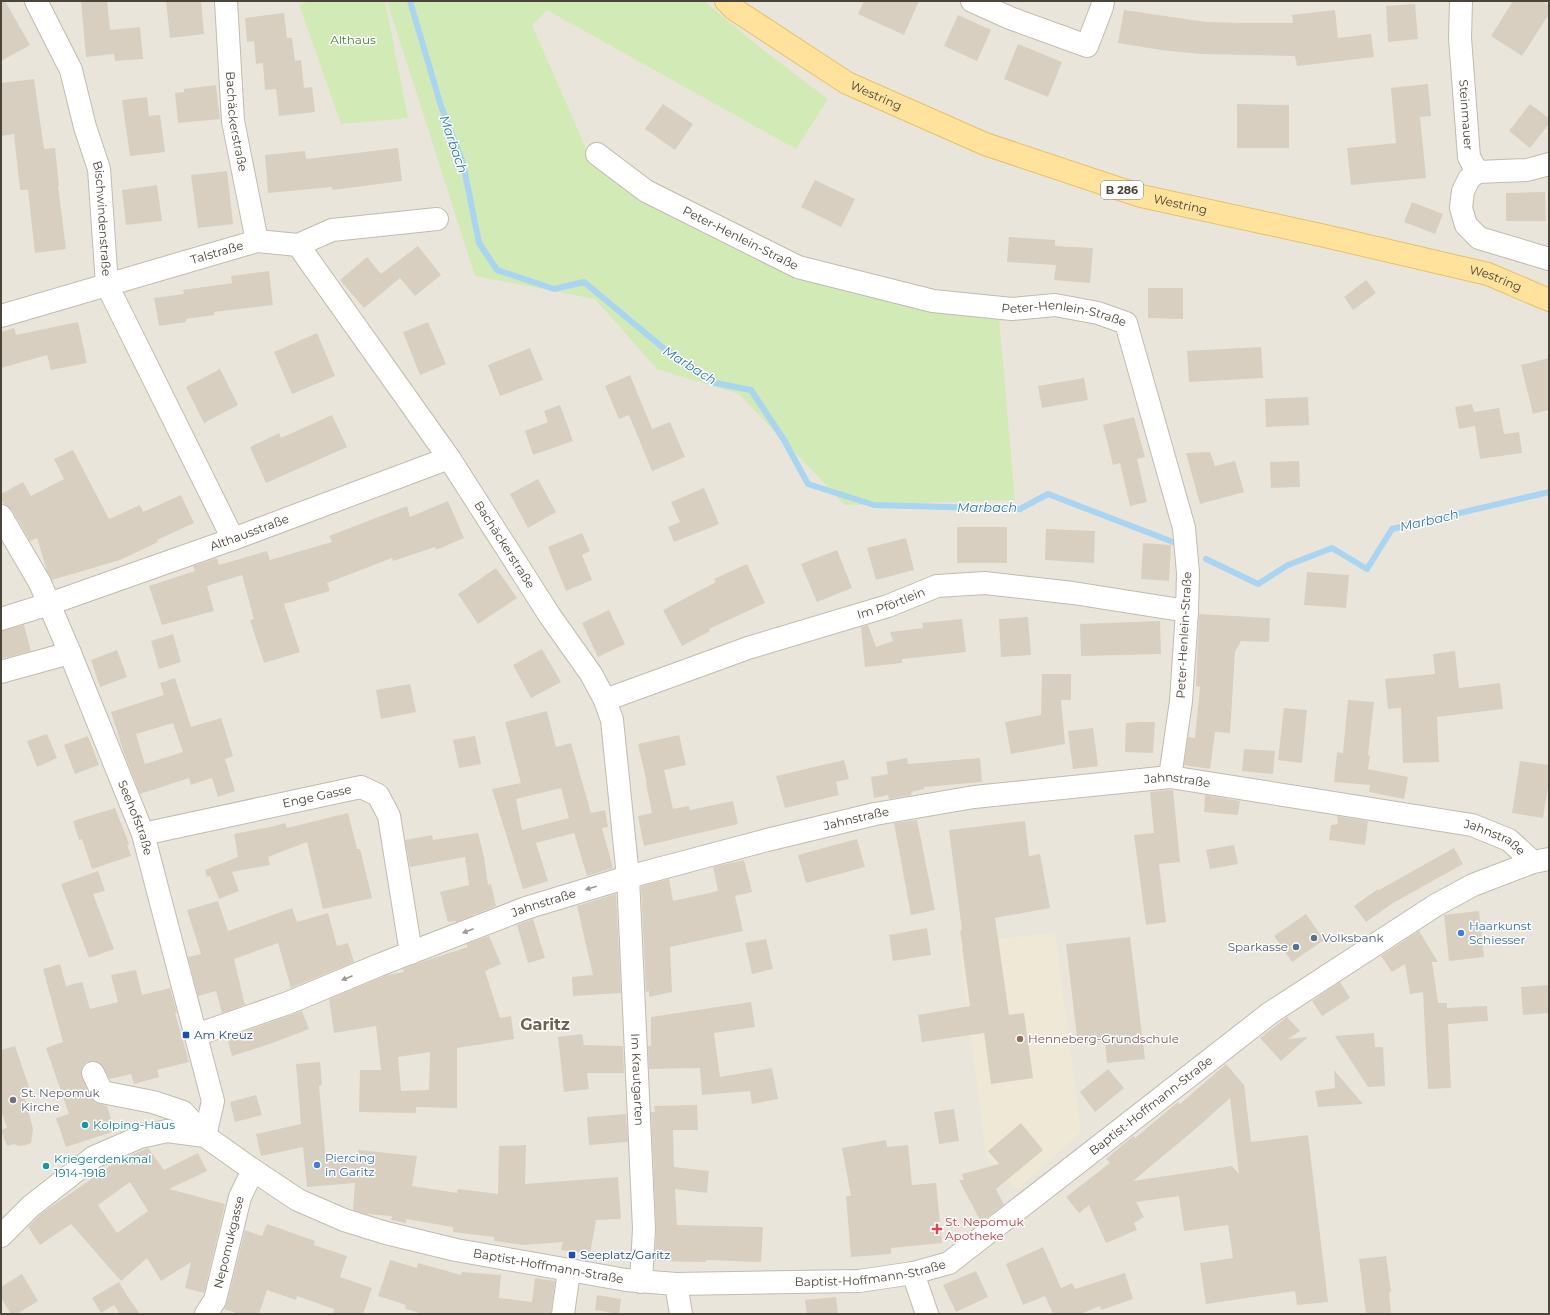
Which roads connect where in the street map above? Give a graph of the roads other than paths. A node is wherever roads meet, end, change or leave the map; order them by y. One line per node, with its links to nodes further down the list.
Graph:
1 (36, 1): 14 (street, Bischwindenstraße)
2 (226, 1): 11 (street, Bachäckerstraße)
3 (726, 1): 15 (main road, Westring / B 286)
4 (972, 1): 5 (street)
5 (1103, 1)
6 (1460, 1): 9 (street, Steinmauer)
7 (597, 154): 21 (street, Peter-Henlein-Straße)
8 (1549, 164): 9 (street)
9 (1477, 172): 13 (street)
10 (436, 219): 12 (street, Talstraße)
11 (257, 241): 12 (street, Talstraße); 14 (street, Talstraße)
12 (298, 245): 17 (street, Bachäckerstraße)
13 (1549, 259)
14 (107, 285): 16 (street, Talstraße); 19 (street, Bischwindenstraße)
15 (1549, 300)
16 (1, 316)
17 (449, 458): 19 (street, Althausstraße); 25 (street, Bachäckerstraße)
18 (1, 516): 20 (street, Seehofstraße)
19 (233, 539): 20 (street, Althausstraße)
20 (49, 604): 22 (street, Althausstraße); 23 (street, Seehofstraße)
21 (1187, 611): 25 (street, Im Pförtlein); 26 (street, Peter-Henlein-Straße)
22 (1, 619)
23 (70, 653): 24 (street); 27 (street, Seehofstraße)
24 (1, 672)
25 (605, 700): 29 (street, Bachäckerstraße)
26 (1170, 777): 28 (street, Jahnstraße); 29 (street, Jahnstraße)
27 (143, 834): 30 (street, Enge Gasse); 31 (street, Seehofstraße)
28 (1541, 861): 37 (street, Baptist-Hoffmann-Straße)
29 (628, 877): 30 (street, Jahnstraße, one-way to 30); 38 (street, Im Krautgarten)
30 (412, 953): 31 (street, Jahnstraße, one-way to 31)
31 (196, 1036): 33 (street, Seehofstraße)
32 (93, 1073): 33 (street)
33 (206, 1136): 34 (street, Baptist-Hoffmann-Straße); 35 (street)
34 (253, 1170): 36 (street, Baptist-Hoffmann-Straße); 40 (street, Nepomukgasse)
35 (1, 1236)
36 (569, 1271): 38 (street, Baptist-Hoffmann-Straße); 41 (street)
37 (913, 1273): 39 (street, Baptist-Hoffmann-Straße); 43 (street)
38 (641, 1282): 39 (street, Baptist-Hoffmann-Straße)
39 (676, 1284): 42 (street)
40 (206, 1314)
41 (563, 1314)
42 (681, 1314)
43 (927, 1314)

